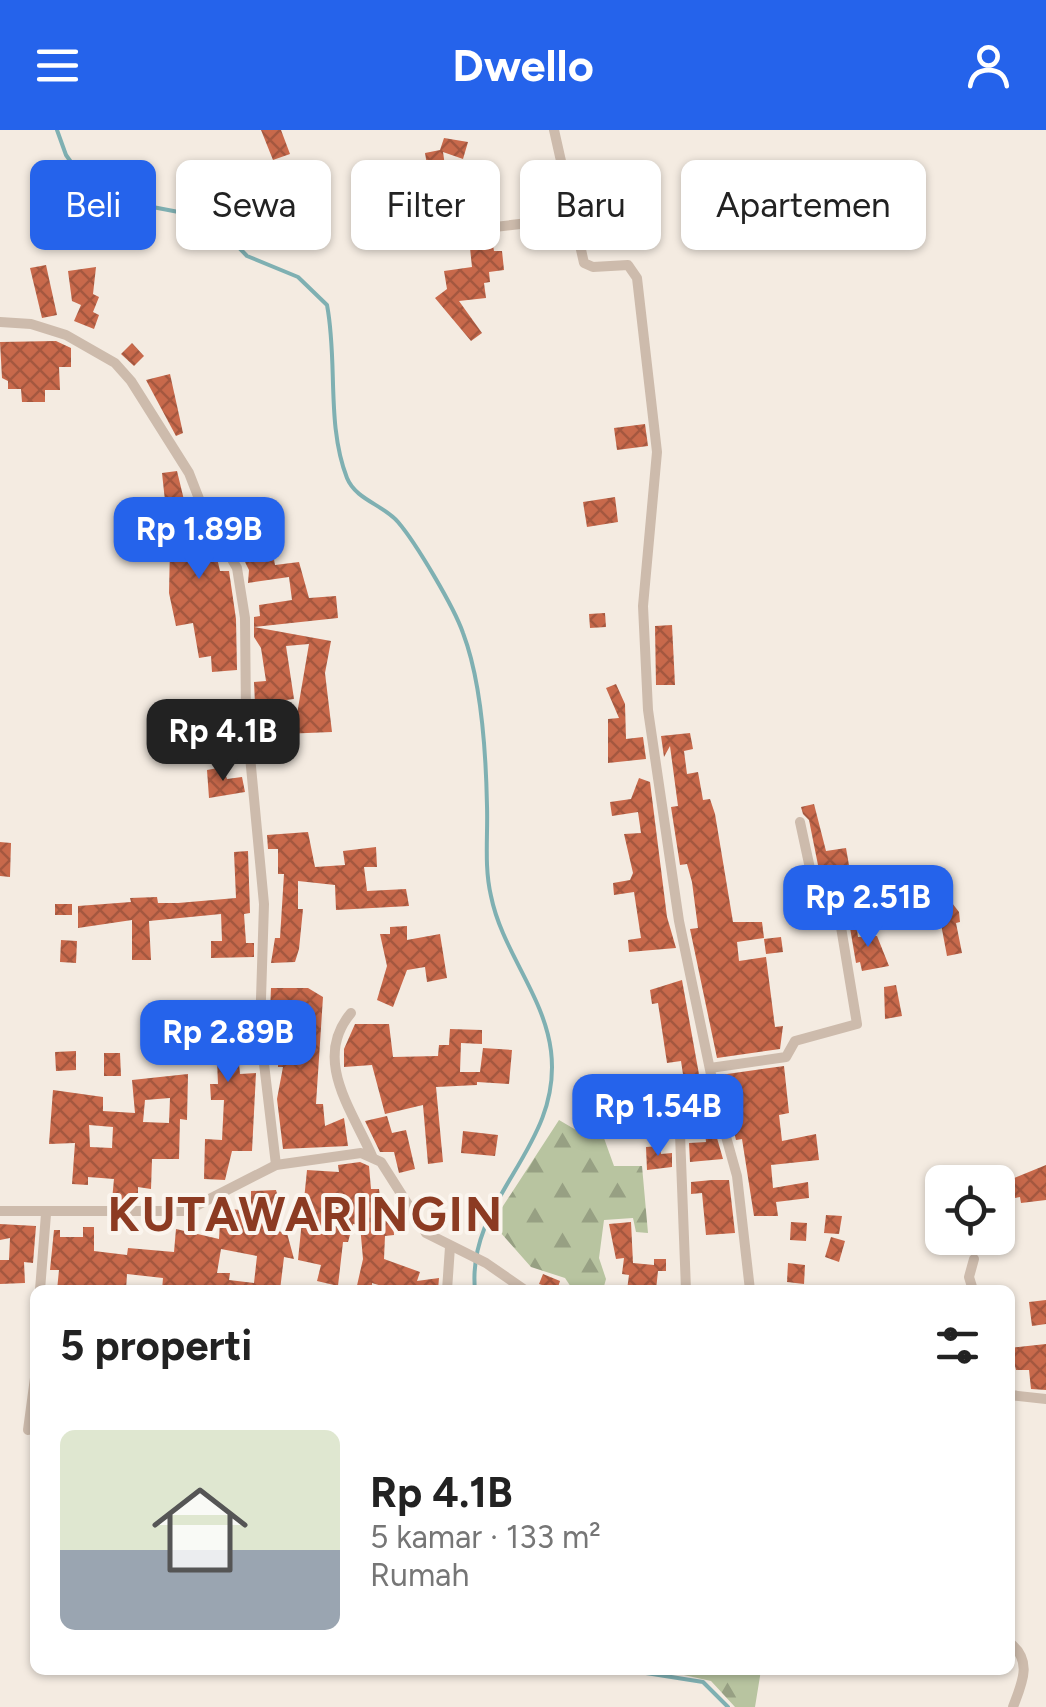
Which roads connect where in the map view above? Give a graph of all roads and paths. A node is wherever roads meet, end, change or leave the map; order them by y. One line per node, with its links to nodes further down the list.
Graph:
1 (554, 130): 2 (street)
2 (560, 160)
3 (581, 250): 7 (street)
4 (0, 322): 10 (street)
5 (800, 822): 7 (street)
6 (351, 1014): 9 (street)
7 (710, 1068): 19 (street)
8 (679, 1108): 18 (street)
9 (372, 1156): 10 (street); 13 (street)
10 (276, 1165): 12 (street)
11 (0, 1211): 12 (street)
12 (46, 1214): 15 (street)
13 (453, 1248): 16 (street); 17 (street)
14 (974, 1259): 20 (street)
15 (40, 1285)
16 (447, 1285)
17 (517, 1285)
18 (686, 1285)
19 (749, 1285)
20 (971, 1285)
21 (1015, 1396): 22 (street)
22 (1046, 1399)
23 (30, 1415): 24 (street)
24 (28, 1430)
25 (1015, 1646): 26 (street)
26 (1013, 1707)

